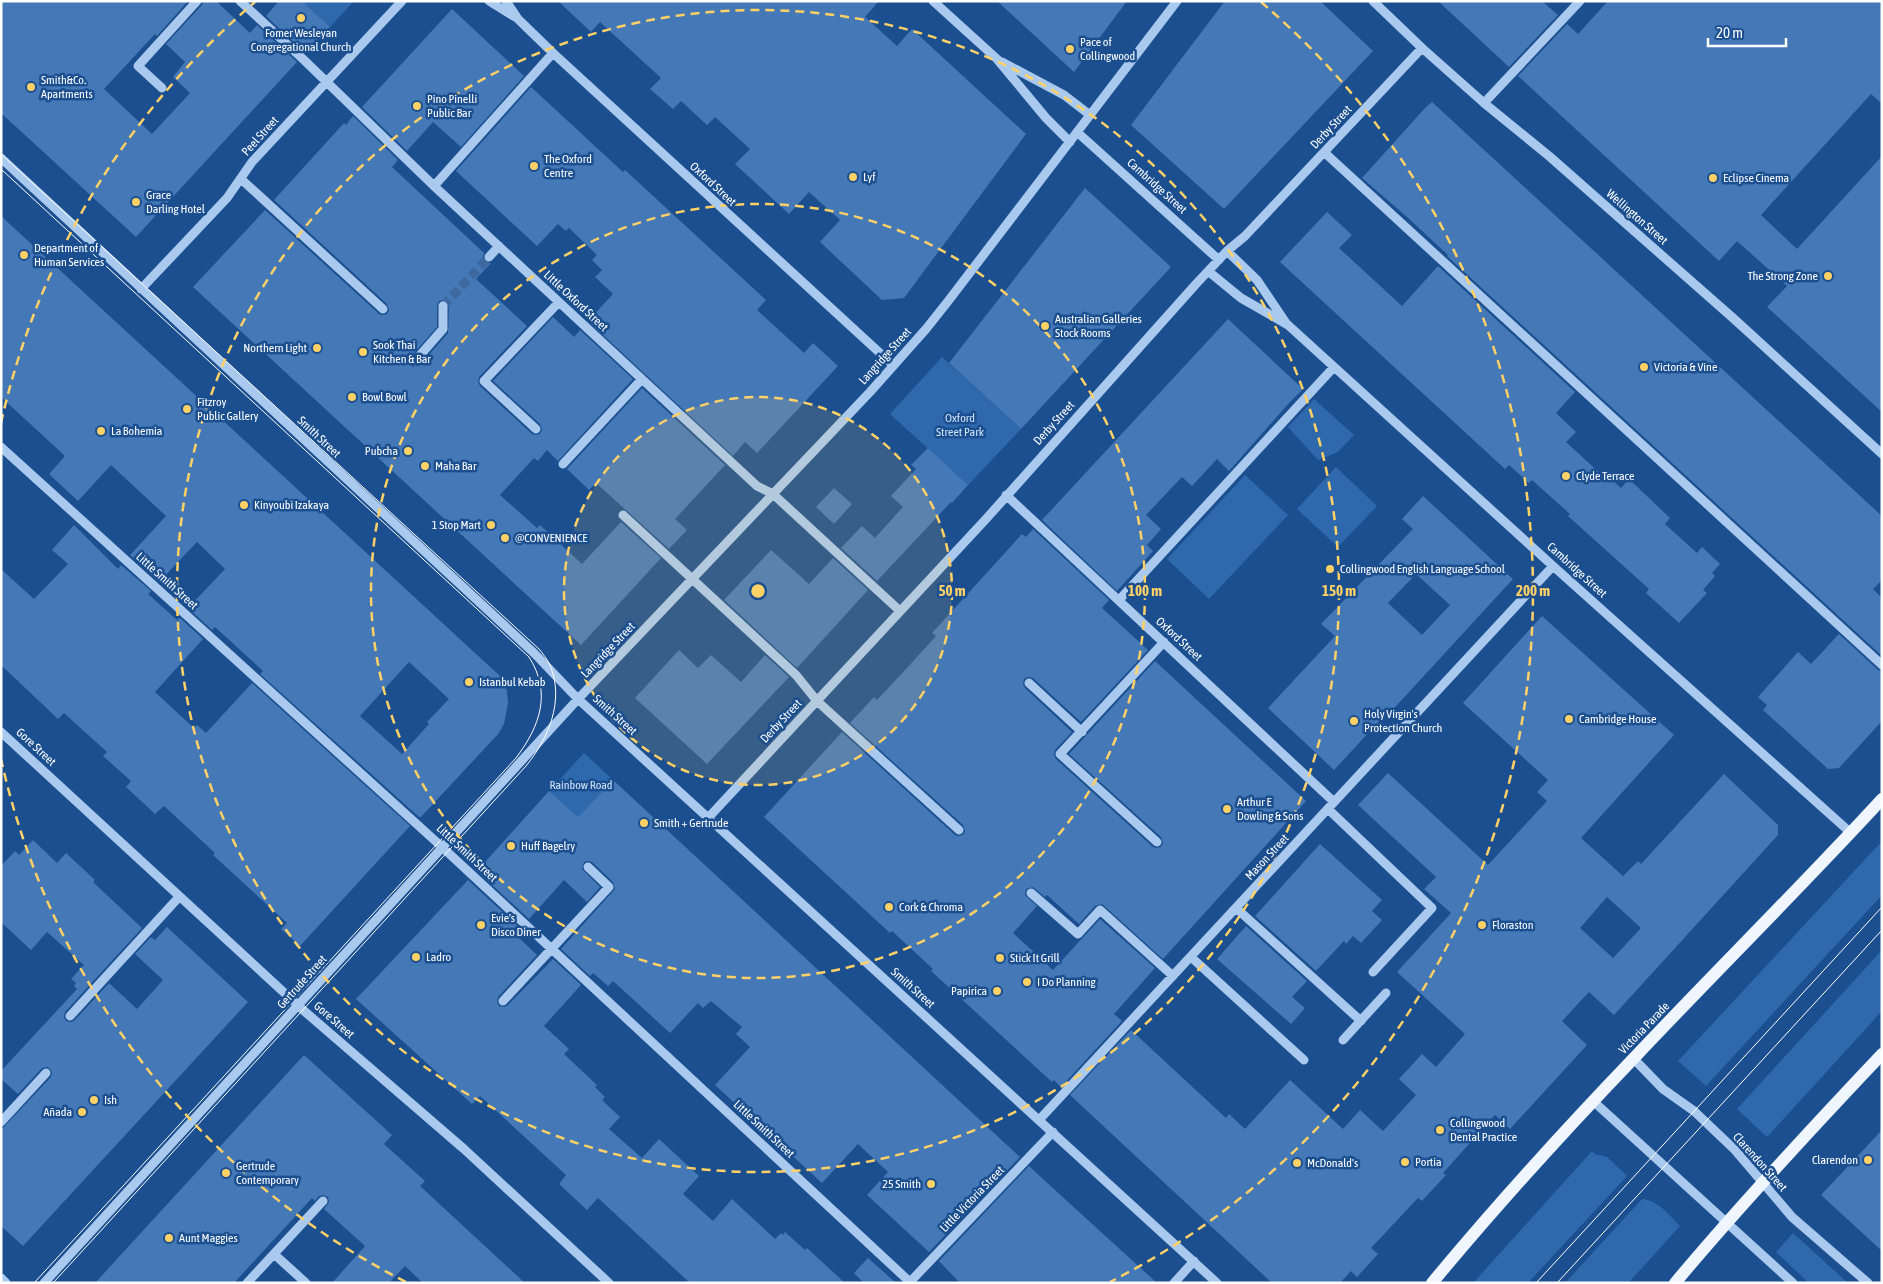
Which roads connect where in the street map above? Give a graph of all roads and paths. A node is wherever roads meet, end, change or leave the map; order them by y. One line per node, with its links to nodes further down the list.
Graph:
1 (197, 1): 15 (street)
2 (240, 1): 14 (street, Little Oxford Street)
3 (402, 1): 14 (street, Peel Street)
4 (489, 1): 10 (street, Oxford Street)
5 (506, 1): 10 (street, Oxford Street)
6 (933, 1): 13 (street)
7 (1177, 1): 17 (street, Langridge Street)
8 (1373, 1): 11 (street, Wellington Street)
9 (1580, 1): 16 (street)
10 (518, 19): 12 (street, Oxford Street)
11 (1422, 48): 16 (street, Wellington Street); 20 (street, Derby Street)
12 (552, 53): 23 (street); 35 (street, Oxford Street)
13 (998, 60): 17 (street); 19 (street)
14 (326, 81): 22 (street, Peel Street); 23 (street, Little Oxford Street)
15 (162, 88)
16 (1484, 103): 40 (street, Wellington Street)
17 (1090, 115): 18 (street, Langridge Street)
18 (1077, 132): 19 (street, Langridge Street); 27 (street, Cambridge Street)
19 (1070, 142): 35 (street, Langridge Street)
20 (1325, 153): 25 (street, Derby Street); 50 (street)
21 (1, 158): 29 (street, Smith Street)
22 (241, 179): 29 (street, Peel Street); 32 (street)
23 (434, 186): 24 (street, Little Oxford Street)
24 (499, 246): 26 (street); 30 (street, Little Oxford Street)
25 (1227, 251): 27 (street, Derby Street); 33 (street, Cambridge Street)
26 (489, 257)
27 (1219, 260): 28 (street, Derby Street)
28 (1208, 271): 33 (street, Cambridge Street); 43 (street, Derby Street)
29 (141, 289): 52 (street, Smith Street)
30 (559, 302): 37 (street, Little Oxford Street); 38 (street)
31 (443, 306): 34 (street)
32 (382, 310)
33 (1288, 325): 36 (street, Cambridge Street)
34 (415, 360)
35 (893, 365): 42 (street, Langridge Street)
36 (1334, 367): 45 (street, Cambridge Street); 47 (street)
37 (642, 379): 41 (street); 42 (street, Little Oxford Street)
38 (536, 429)
39 (1, 447): 62 (street, Little Smith Street)
40 (1882, 454)
41 (563, 464)
42 (773, 494): 46 (street, Langridge Street); 48 (street, Little Oxford Street)
43 (1006, 495): 47 (street, Oxford Street); 48 (street, Derby Street)
44 (623, 515): 46 (street)
45 (1553, 566): 57 (street, Mason Street); 60 (street, Cambridge Street)
46 (692, 580): 52 (street, Langridge Street); 53 (street)
47 (1119, 600): 49 (street, Oxford Street)
48 (900, 611): 53 (street, Derby Street)
49 (1164, 642): 55 (street); 57 (street, Oxford Street)
50 (1882, 664)
51 (1029, 683): 55 (street)
52 (578, 698): 58 (street, Smith Street); 62 (street, Gertrude Street)
53 (817, 701): 58 (street, Derby Street); 59 (street)
54 (1, 732): 65 (street, Gore Street)
55 (1082, 732): 61 (street)
56 (1882, 799): 60 (main road, Victoria Parade)
57 (1331, 806): 66 (street, Mason Street); 69 (street, Oxford Street)
58 (708, 818): 82 (street, Smith Street)
59 (959, 830)
60 (1851, 833): 78 (main road, Victoria Parade)
61 (1157, 842)
62 (442, 847): 67 (street, Little Smith Street); 73 (street, Gertrude Street)
63 (588, 867): 67 (street)
64 (1032, 892): 70 (street)
65 (179, 896): 73 (street, Gore Street); 74 (street)
66 (1236, 908): 68 (street, Mason Street); 75 (street)
67 (551, 949): 72 (street); 91 (street, Little Smith Street)
68 (1191, 957): 70 (street, Mason Street); 79 (street)
69 (1373, 972)
70 (1173, 976): 82 (street, Mason Street)
71 (1386, 993): 75 (street)
72 (503, 1001)
73 (298, 1005): 93 (street, Gertrude Street); 96 (street, Gore Street)
74 (70, 1016)
75 (1360, 1021): 76 (street)
76 (1343, 1040)
77 (1882, 1054): 85 (main road)
78 (1633, 1058): 81 (main road, Victoria Parade); 85 (street, Clarendon Street)
79 (1304, 1060)
80 (46, 1073): 83 (street)
81 (1593, 1101): 87 (street); 99 (main road, Victoria Parade)
82 (1039, 1120): 84 (street, Smith Street)
83 (1, 1122)
84 (1053, 1132): 89 (street, Smith Street); 91 (street, Little Victoria Street)
85 (1762, 1182): 87 (main road); 102 (street, Clarendon Street)
86 (323, 1201): 88 (street)
87 (1726, 1222): 100 (main road); 101 (street)
88 (274, 1254): 94 (street); 95 (street)
89 (1194, 1261): 97 (street); 98 (street, Smith Street)
90 (1, 1278): 92 (street)
91 (910, 1282)
92 (6, 1283)
93 (44, 1283)
94 (247, 1283)
95 (306, 1283)
96 (609, 1283)
97 (1174, 1283)
98 (1217, 1283)
99 (1432, 1283)
100 (1675, 1283)
101 (1793, 1283)
102 (1868, 1283)

